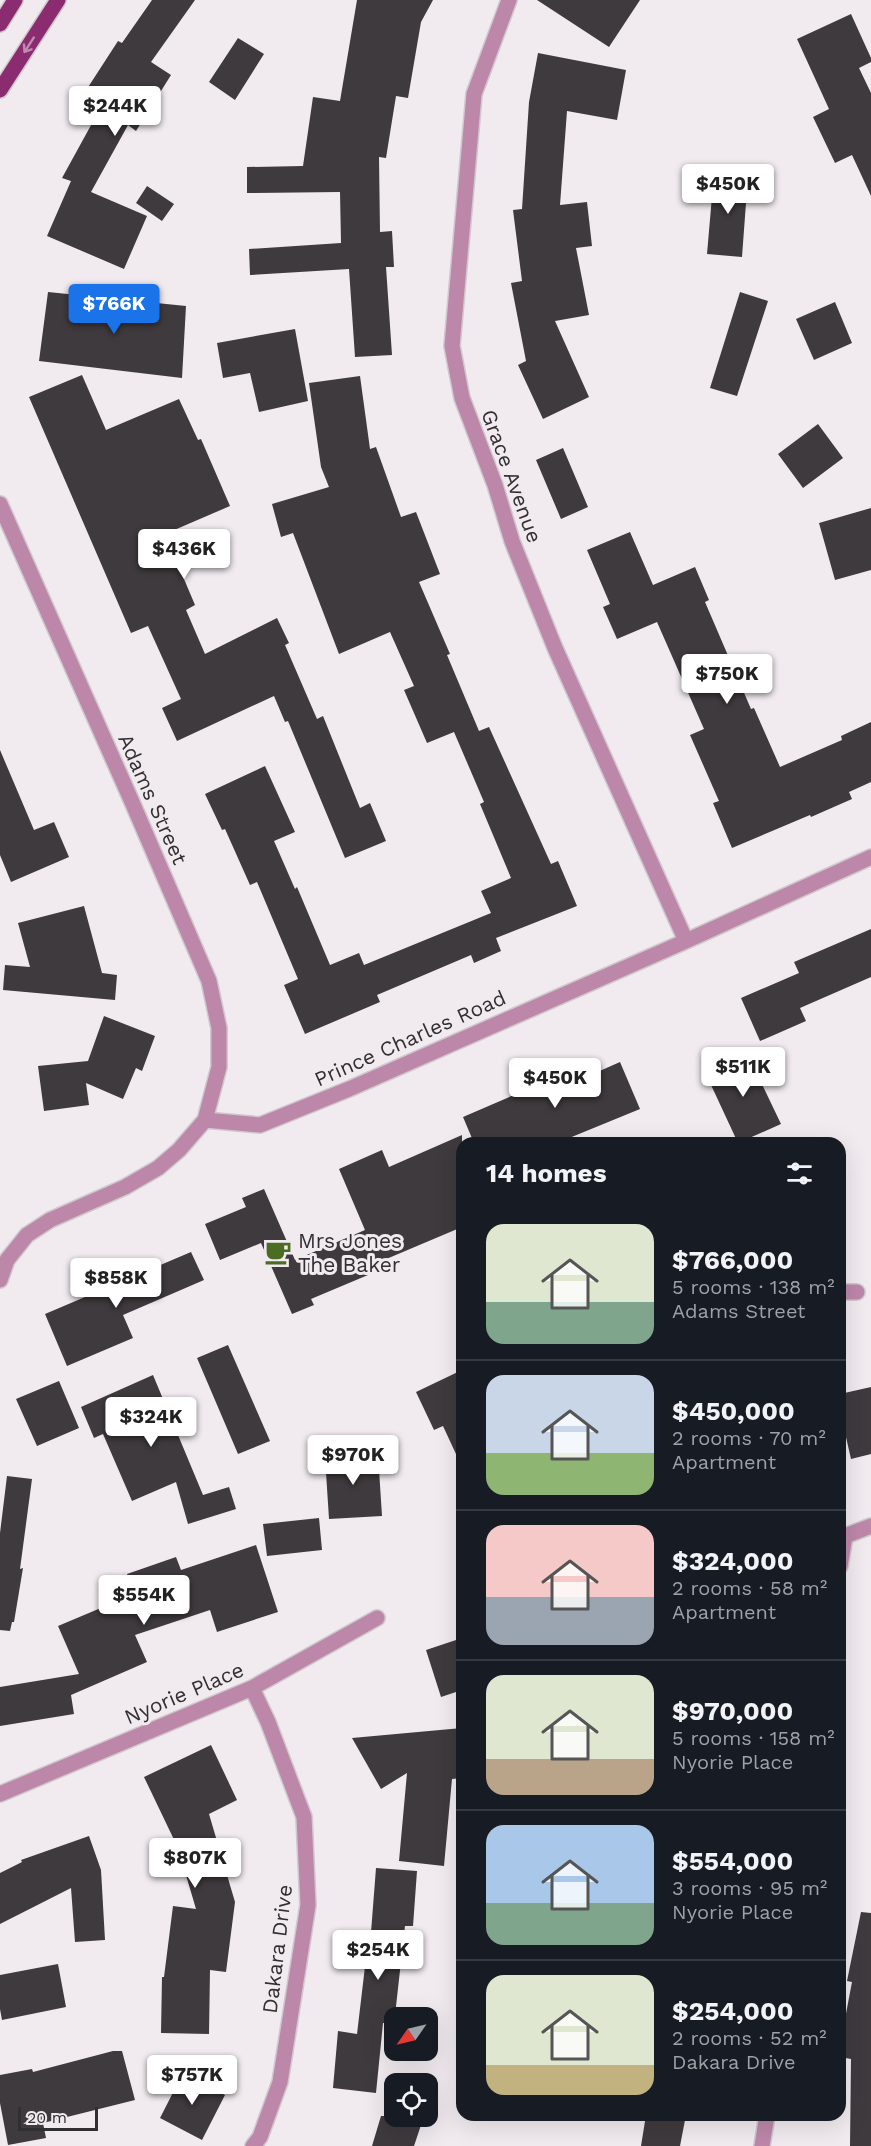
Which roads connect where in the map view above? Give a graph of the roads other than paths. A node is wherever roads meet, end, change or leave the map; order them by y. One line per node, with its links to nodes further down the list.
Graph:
1 (15, 0): 4 (main road)
2 (58, 0): 5 (main road, one-way to 5)
3 (508, 0): 8 (street, Grace Avenue)
4 (0, 24)
5 (0, 90)
6 (0, 504): 9 (street, Adams Street)
7 (871, 857): 8 (street, Prince Charles Road)
8 (686, 941): 9 (street, Prince Charles Road)
9 (205, 1120): 10 (street)
10 (0, 1280)
11 (857, 1292): 12 (street)
12 (846, 1293)
13 (871, 1526): 14 (street)
14 (846, 1533)
15 (377, 1618): 16 (street, Nyorie Place)
16 (252, 1688): 17 (street, Nyorie Place); 19 (street, Dakara Drive)
17 (0, 1794)
18 (766, 2121): 20 (street)
19 (253, 2146)
20 (762, 2146)

